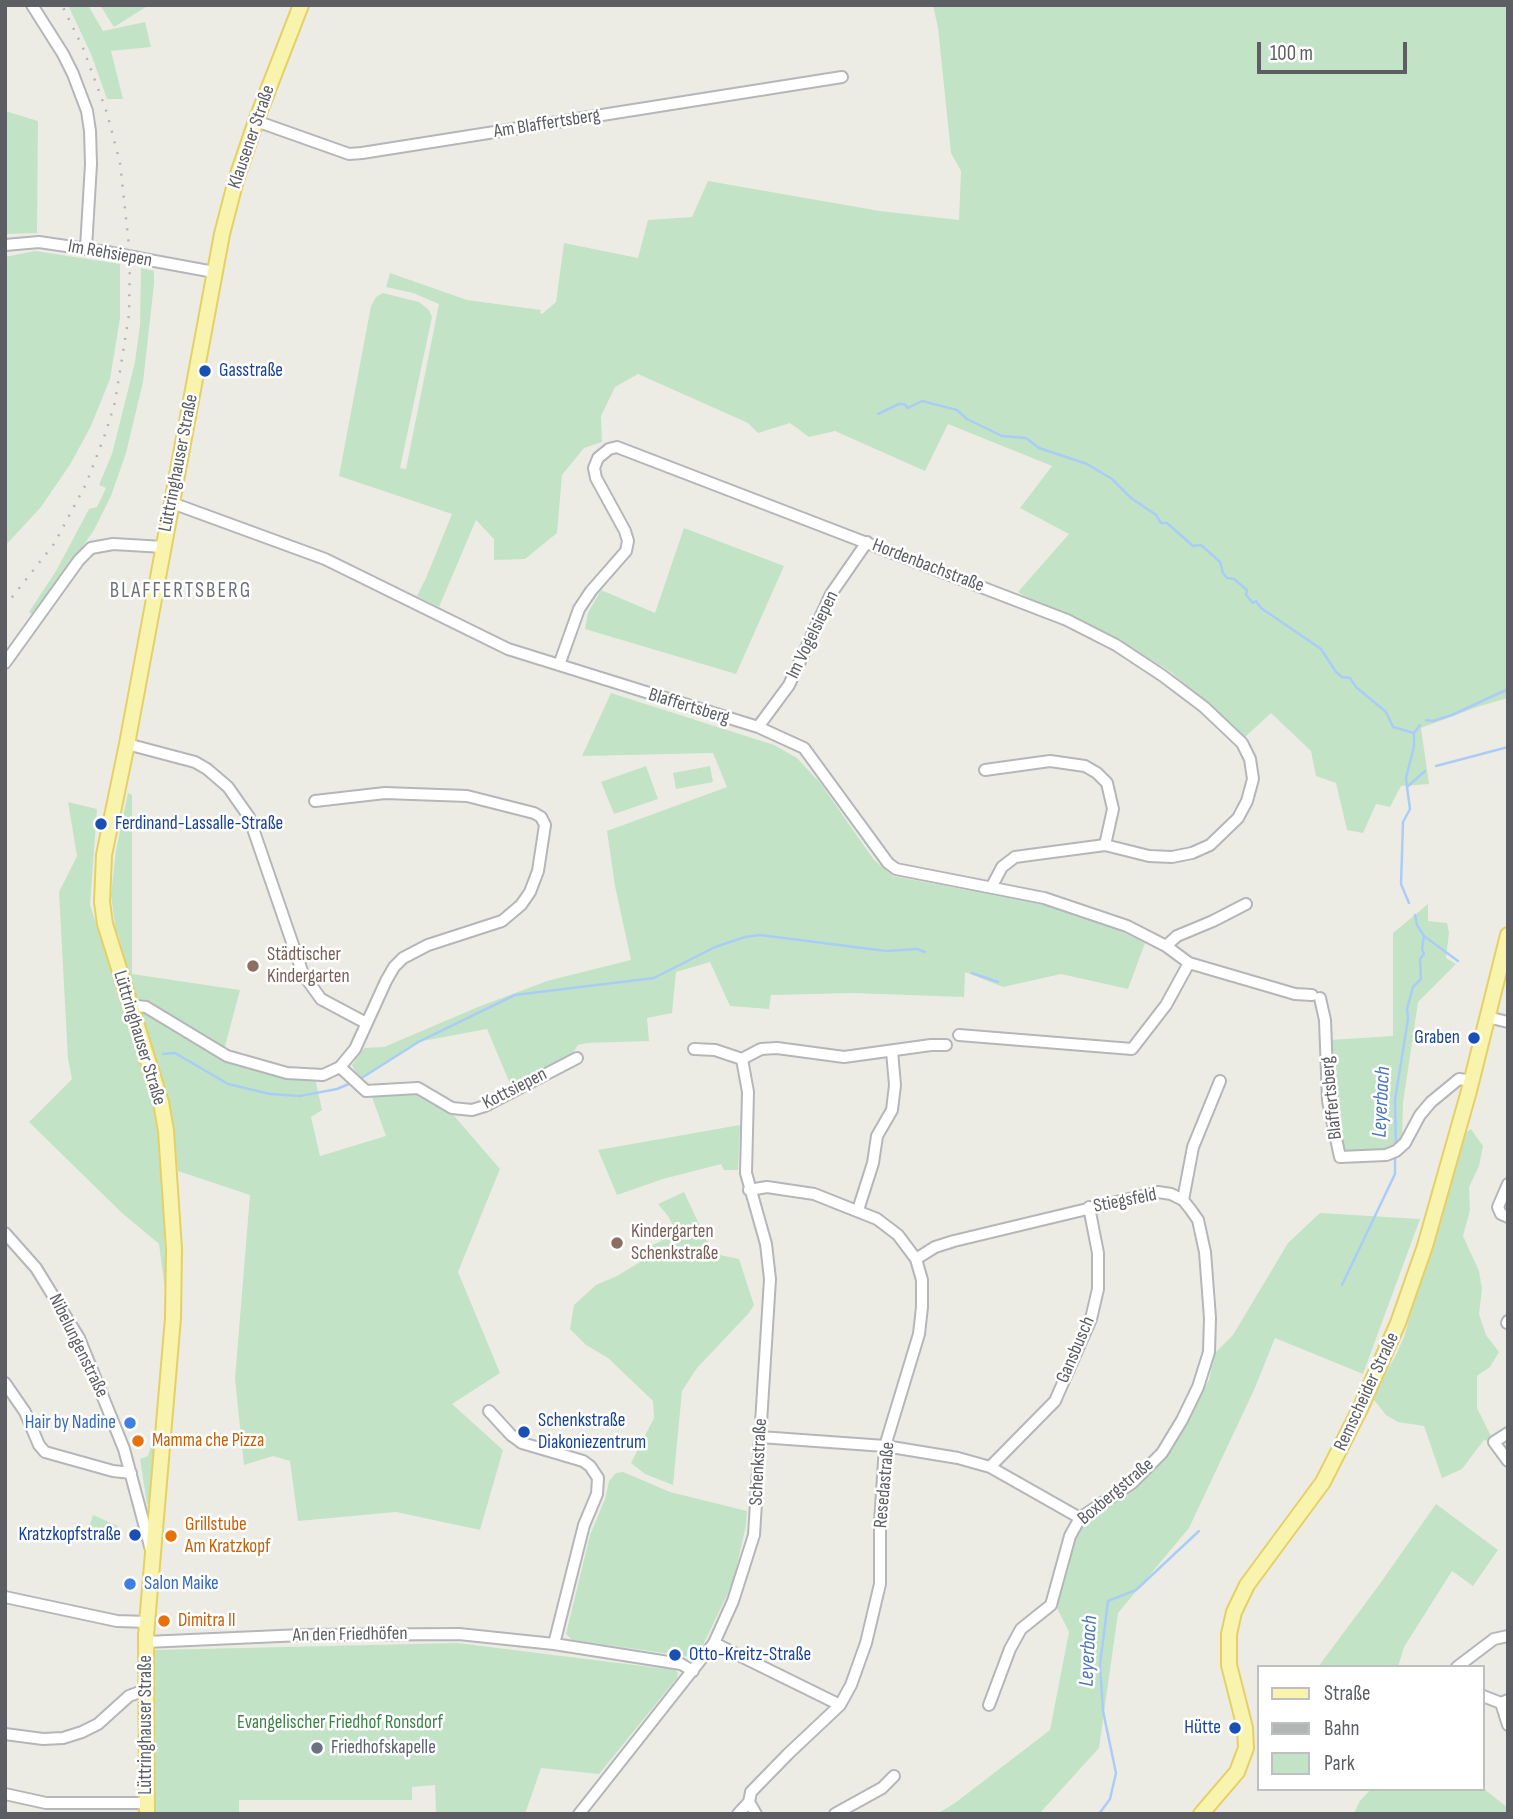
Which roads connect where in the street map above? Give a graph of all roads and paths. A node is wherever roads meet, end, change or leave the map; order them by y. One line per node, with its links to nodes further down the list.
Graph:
1 (32, 5): 6 (street)
2 (301, 5): 4 (main road, Klausener Straße)
3 (842, 77): 4 (street, Am Blaffertsberg)
4 (257, 121): 7 (main road, Klausener Straße)
5 (5, 245): 6 (street, Im Rehsiepen)
6 (86, 248): 7 (street, Im Rehsiepen, bridge)
7 (214, 272): 8 (main road, Lüttringhauser Straße)
8 (172, 503): 10 (main road, Lüttringhauser Straße); 12 (street, Blaffertsberg)
9 (867, 542): 12 (street, Hordenbachstraße); 13 (street, Im Vogelsiepen); 17 (street, Hordenbachstraße)
10 (164, 547): 11 (street); 14 (main road, Lüttringhauser Straße)
11 (5, 663)
12 (559, 665): 13 (street, Blaffertsberg)
13 (758, 727): 18 (street, Blaffertsberg)
14 (127, 744): 26 (street); 54 (main road, Lüttringhauser Straße)
15 (985, 770): 17 (street)
16 (315, 801): 26 (street)
17 (1105, 845): 18 (street, Hordenbachstraße)
18 (992, 886): 21 (street, Blaffertsberg)
19 (1246, 904): 21 (street)
20 (1508, 935): 24 (main road, Remscheider Straße)
21 (1166, 946): 22 (street, Blaffertsberg)
22 (1189, 963): 27 (street); 35 (street, Blaffertsberg)
23 (137, 1006): 33 (street)
24 (1487, 1017): 25 (street); 35 (main road, Remscheider Straße)
25 (1508, 1022)
26 (366, 1023): 33 (street)
27 (959, 1035)
28 (946, 1045): 30 (street)
29 (694, 1049): 32 (street)
30 (892, 1051): 32 (street); 40 (street)
31 (577, 1058): 33 (street, Kottsiepen)
32 (742, 1059): 37 (street, Schenkstraße)
33 (340, 1067)
34 (1220, 1081): 38 (street)
35 (1472, 1081): 78 (main road, Remscheider Straße)
36 (1508, 1184): 41 (street)
37 (749, 1190): 40 (street); 48 (street, Schenkstraße)
38 (1183, 1200): 39 (street, Stiegsfeld); 44 (street, Stiegsfeld)
39 (1089, 1207): 43 (street, Stiegsfeld); 51 (street, Gansbusch)
40 (858, 1210): 43 (street)
41 (1508, 1217)
42 (5, 1233): 52 (street, Nibelungenstraße)
43 (916, 1259): 49 (street, Resedastraße)
44 (1209, 1352): 53 (street, Boxbergstraße)
45 (5, 1383): 52 (street)
46 (489, 1411): 60 (street)
47 (1508, 1433): 50 (street)
48 (760, 1437): 49 (street); 59 (street, Schenkstraße)
49 (885, 1446): 51 (street); 66 (street, Resedastraße)
50 (1508, 1461)
51 (990, 1467): 53 (street)
52 (131, 1473): 54 (street, Nibelungenstraße)
53 (1080, 1518): 67 (street, Boxbergstraße)
54 (152, 1552): 56 (main road, Lüttringhauser Straße)
55 (5, 1597): 56 (street)
56 (146, 1622): 58 (main road, Lüttringhauser Straße)
57 (1508, 1636): 61 (street)
58 (146, 1642): 60 (street, An den Friedhöfen); 63 (main road, Lüttringhauser Straße)
59 (714, 1643): 62 (street, Schenkstraße); 66 (street)
60 (554, 1644): 62 (street, An den Friedhöfen)
61 (1460, 1665)
62 (693, 1671): 74 (street, Schenkstraße)
63 (145, 1690): 69 (street); 73 (main road, Lüttringhauser Straße)
64 (1485, 1696): 65 (street)
65 (1504, 1701): 68 (street)
66 (840, 1705): 72 (street, Resedastraße)
67 (989, 1705)
68 (1508, 1725)
69 (5, 1734)
70 (894, 1776): 77 (street)
71 (5, 1794): 73 (street)
72 (749, 1802): 75 (street, Resedastraße); 76 (street)
73 (147, 1808)
74 (579, 1814)
75 (738, 1814)
76 (756, 1814)
77 (835, 1814)
78 (1201, 1814)

